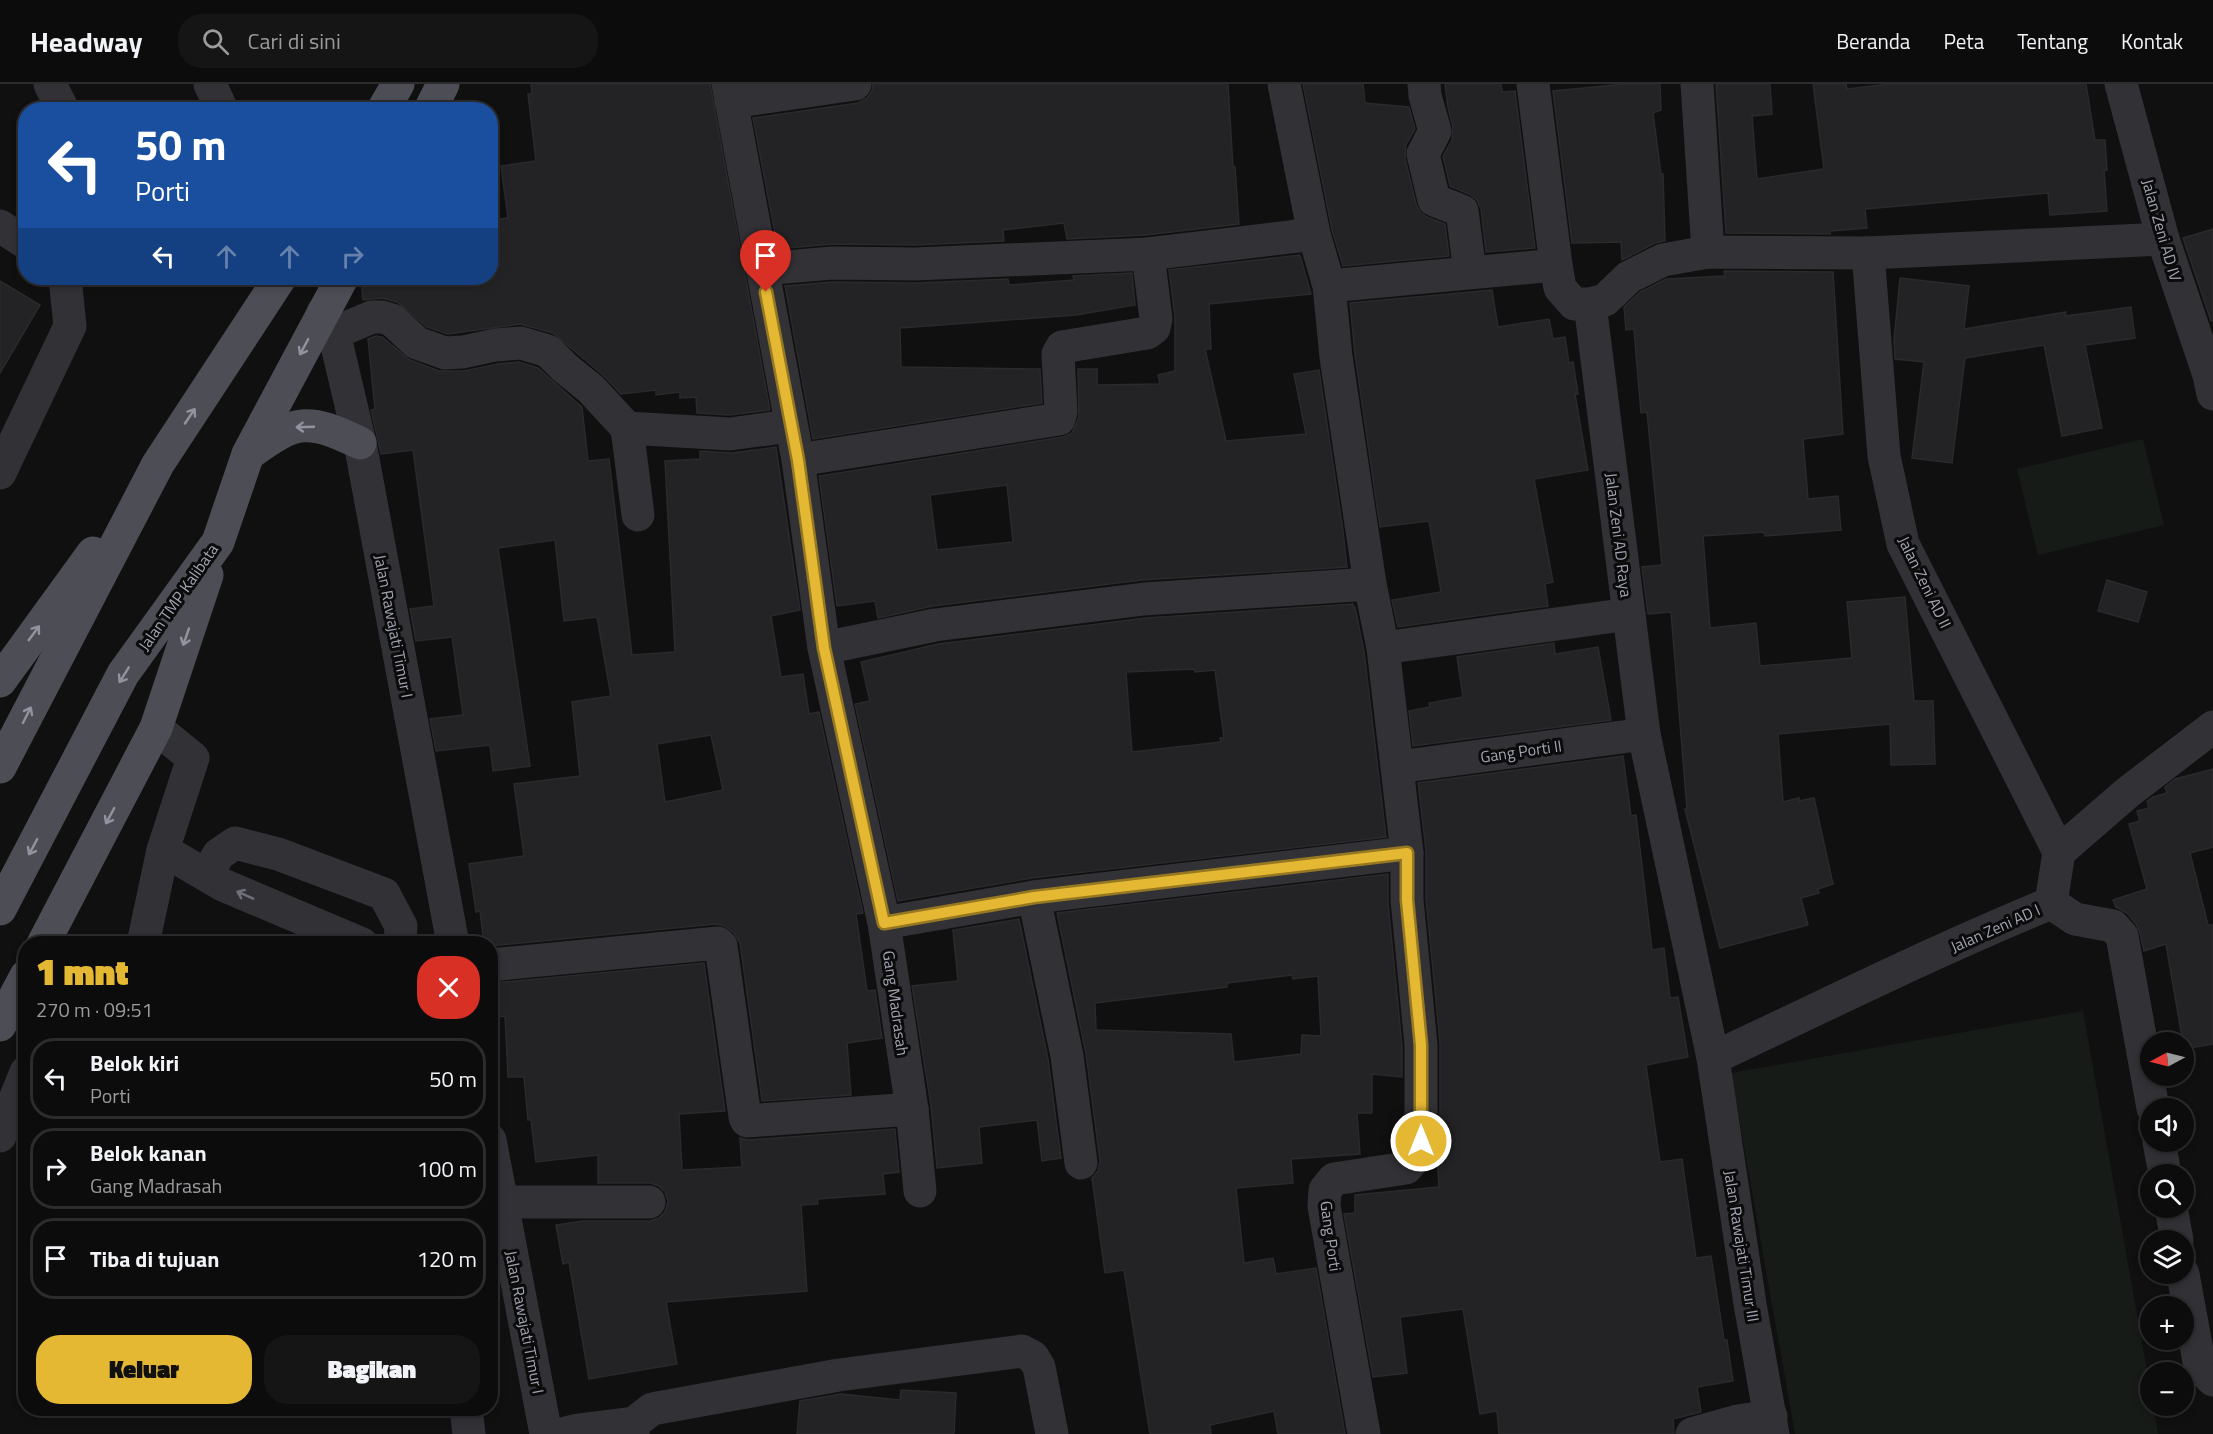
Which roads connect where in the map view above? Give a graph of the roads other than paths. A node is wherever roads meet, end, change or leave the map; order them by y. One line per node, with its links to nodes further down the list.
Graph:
1 (50, 84): 12 (street)
2 (210, 84): 13 (street)
3 (398, 84): 14 (main road)
4 (443, 84): 15 (main road)
5 (855, 84): 11 (street)
6 (1284, 84): 17 (street)
7 (1424, 84): 25 (street)
8 (1533, 84): 23 (street)
9 (1697, 84): 20 (street)
10 (2121, 84): 19 (street, Jalan Zeni AD IV)
11 (729, 93): 24 (street, Gang Madrasah)
12 (59, 102)
13 (218, 102)
14 (388, 102)
15 (434, 102)
16 (0, 226): 18 (street)
17 (1314, 234): 22 (street); 29 (street)
18 (18, 238)
19 (2163, 239): 21 (street); 32 (street, Jalan Zeni AD IV)
20 (1708, 252): 21 (street); 30 (street)
21 (1868, 253): 53 (street, Jalan Zeni AD II)
22 (1149, 254): 24 (street); 37 (street)
23 (1556, 265): 25 (street); 30 (street)
24 (762, 269): 33 (street, Gang Madrasah)
25 (1470, 272): 29 (street)
26 (66, 285): 39 (street)
27 (275, 285): 38 (main road, one-way to 27)
28 (340, 285): 31 (main road, Jalan TMP Kalibata)
29 (1329, 286): 42 (street)
30 (1590, 304): 43 (street, Jalan Zeni AD Raya)
31 (329, 323): 34 (street); 35 (street, Jalan Rawajati Timur I); 36 (main road, Jalan TMP Kalibata, one-way to 36)
32 (2212, 380)
33 (790, 426): 34 (street); 37 (street, Gang Madrasah)
34 (627, 428): 40 (street)
35 (360, 443): 36 (main road, one-way to 36); 65 (street, Jalan Rawajati Timur I)
36 (248, 454): 41 (main road, Jalan TMP Kalibata)
37 (798, 460): 44 (street, Gang Madrasah)
38 (158, 464): 46 (main road, one-way to 38); 50 (main road, one-way to 38)
39 (0, 473)
40 (638, 515)
41 (218, 542): 48 (main road, one-way to 48); 58 (main road, Jalan TMP Kalibata, one-way to 58)
42 (1370, 584): 44 (street); 45 (street)
43 (1629, 614): 45 (street); 49 (street, Jalan Zeni AD Raya)
44 (824, 648): 59 (street, Gang Madrasah)
45 (1383, 648): 51 (street)
46 (0, 681)
47 (2213, 727): 53 (street)
48 (156, 728): 52 (street); 61 (main road, one-way to 61)
49 (1644, 734): 51 (street, Gang Porti II); 69 (street, Jalan Zeni AD Raya)
50 (0, 767)
51 (1398, 767): 54 (street)
52 (163, 850): 55 (street); 62 (street)
53 (2059, 852): 57 (street, Jalan Zeni AD I)
54 (1407, 853): 56 (street); 88 (street, Gang Porti)
55 (206, 875): 60 (street, one-way to 55); 64 (street)
56 (1034, 897): 59 (street); 74 (street)
57 (2051, 903): 69 (street, Jalan Zeni AD I); 71 (street)
58 (0, 909)
59 (884, 923): 72 (street, Gang Madrasah)
60 (295, 931): 63 (street)
61 (47, 936)
62 (145, 936)
63 (321, 936)
64 (400, 936)
65 (452, 936)
66 (498, 964): 72 (street)
67 (18, 991): 68 (main road)
68 (0, 1025)
69 (1713, 1058): 82 (street, Jalan Rawajati Timur III)
70 (18, 1092): 73 (street)
71 (2151, 1098)
72 (912, 1109): 76 (street, Gang Madrasah)
73 (0, 1136)
74 (1081, 1163)
75 (498, 1181): 77 (street, Jalan Rawajati Timur I)
76 (920, 1191)
77 (502, 1202): 78 (street); 85 (street, Jalan Rawajati Timur I)
78 (649, 1202)
79 (2185, 1284): 80 (street)
80 (2213, 1380)
81 (467, 1416): 84 (street)
82 (1772, 1425): 89 (street)
83 (634, 1429): 86 (street); 87 (street)
84 (469, 1434)
85 (546, 1434)
86 (561, 1434)
87 (1052, 1434)
88 (1364, 1434)
89 (1692, 1434)

